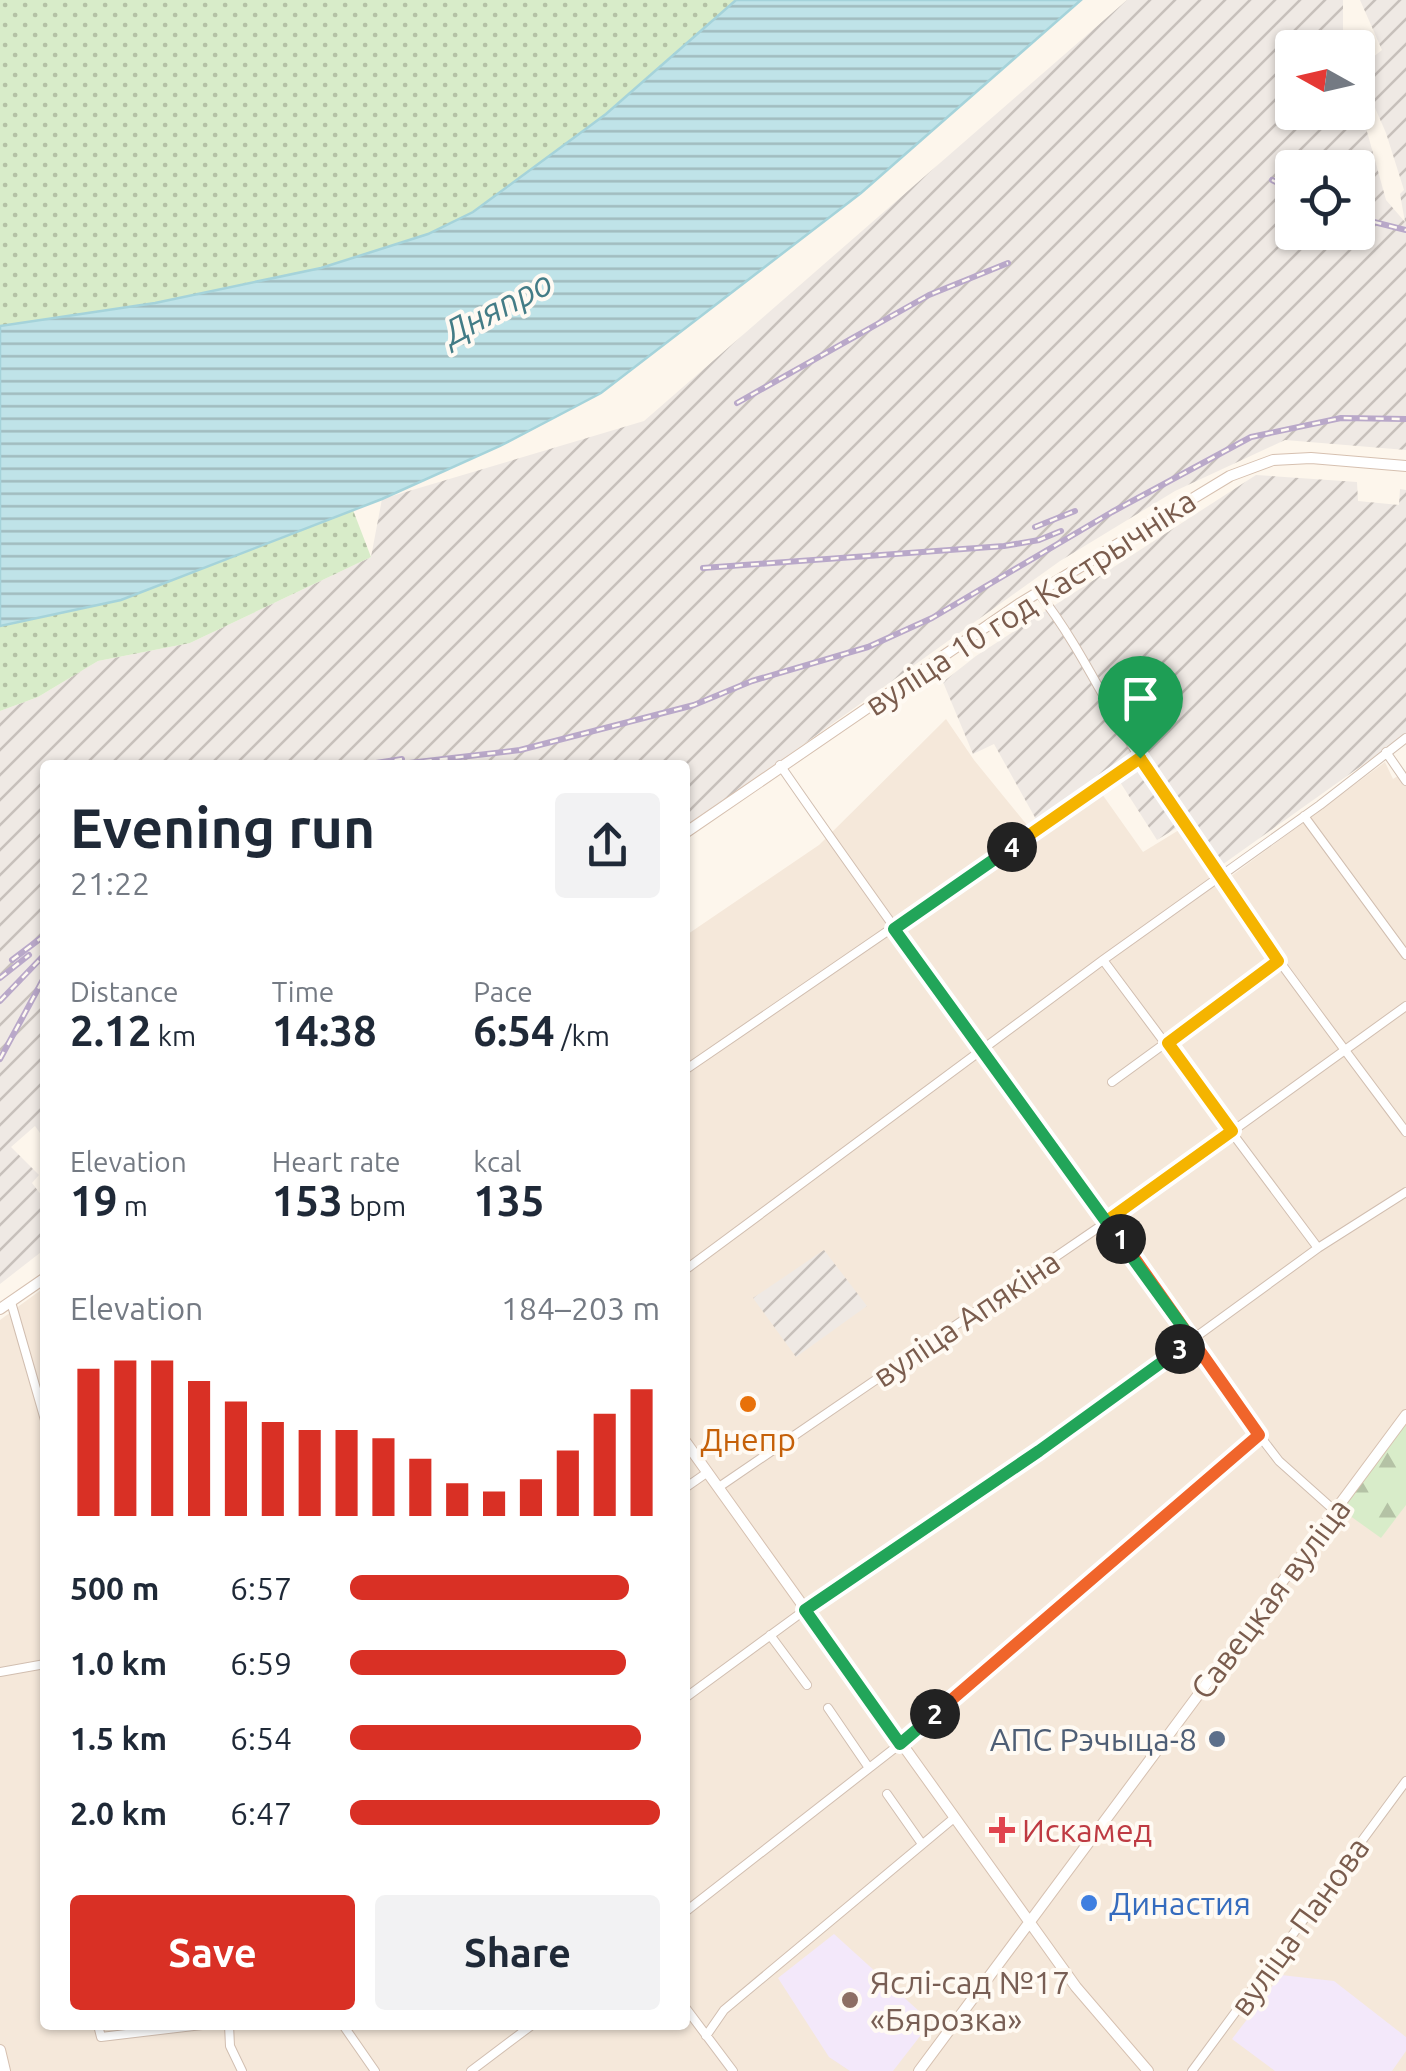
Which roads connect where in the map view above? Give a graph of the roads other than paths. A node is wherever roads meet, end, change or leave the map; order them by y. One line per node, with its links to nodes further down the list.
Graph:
1 (1406, 466): 2 (street, вуліца 10 год Кастрычніка)
2 (1038, 592): 5 (street); 6 (street, вуліца 10 год Кастрычніка)
3 (1406, 738): 4 (street)
4 (1386, 752): 7 (street); 8 (street)
5 (1140, 758): 10 (street); 11 (street)
6 (780, 764): 9 (street, вуліца 10 год Кастрычніка); 11 (street)
7 (1406, 781)
8 (1304, 816): 10 (street); 12 (street)
9 (690, 829)
10 (1220, 877): 13 (street); 14 (street)
11 (894, 929): 18 (street); 19 (street)
12 (1406, 955)
13 (1103, 960): 16 (street); 18 (street)
14 (1278, 961): 16 (street); 17 (street)
15 (1406, 1006): 17 (street, вуліца Апякіна)
16 (1168, 1043): 20 (street); 21 (street)
17 (1343, 1048): 21 (street, вуліца Апякіна); 22 (street)
18 (982, 1052): 24 (street); 26 (street)
19 (690, 1067)
20 (1112, 1082)
21 (1232, 1131): 24 (street, вуліца Апякіна); 25 (street)
22 (1406, 1132)
23 (1406, 1192): 25 (street)
24 (1108, 1220): 30 (street); 37 (street, вуліца Апякіна)
25 (1318, 1248): 30 (street)
26 (690, 1266)
27 (40, 1282): 28 (street)
28 (11, 1302): 29 (street); 31 (street)
29 (0, 1310)
30 (1192, 1340): 33 (street); 39 (street)
31 (40, 1403)
32 (1406, 1414): 38 (street, Савецкая вуліца)
33 (1259, 1435): 38 (street); 46 (street)
34 (690, 1448): 35 (street)
35 (708, 1472): 36 (street); 37 (street)
36 (690, 1485)
37 (719, 1487): 39 (street)
38 (1335, 1510): 53 (street, Савецкая вуліца)
39 (805, 1610): 40 (street); 46 (street)
40 (770, 1635): 43 (street); 44 (street)
41 (40, 1665): 42 (street)
42 (0, 1672)
43 (807, 1685)
44 (690, 1694)
45 (828, 1708): 47 (street)
46 (900, 1744): 47 (street); 50 (street)
47 (869, 1768): 52 (street)
48 (1406, 1781): 69 (street, вуліца Панова)
49 (887, 1794): 51 (street)
50 (954, 1818): 51 (street); 53 (street)
51 (922, 1844): 60 (street)
52 (690, 1908)
53 (1030, 1922): 67 (street, Савецкая вуліца); 68 (street)
54 (690, 2014): 60 (street)
55 (99, 2030): 56 (street)
56 (160, 2030)
57 (229, 2030): 64 (street)
58 (346, 2030): 65 (street)
59 (525, 2030): 66 (street)
60 (706, 2036): 62 (street)
61 (0, 2050): 63 (street)
62 (729, 2069)
63 (5, 2071)
64 (242, 2071)
65 (375, 2071)
66 (471, 2071)
67 (919, 2071)
68 (1148, 2071)
69 (1192, 2071)

